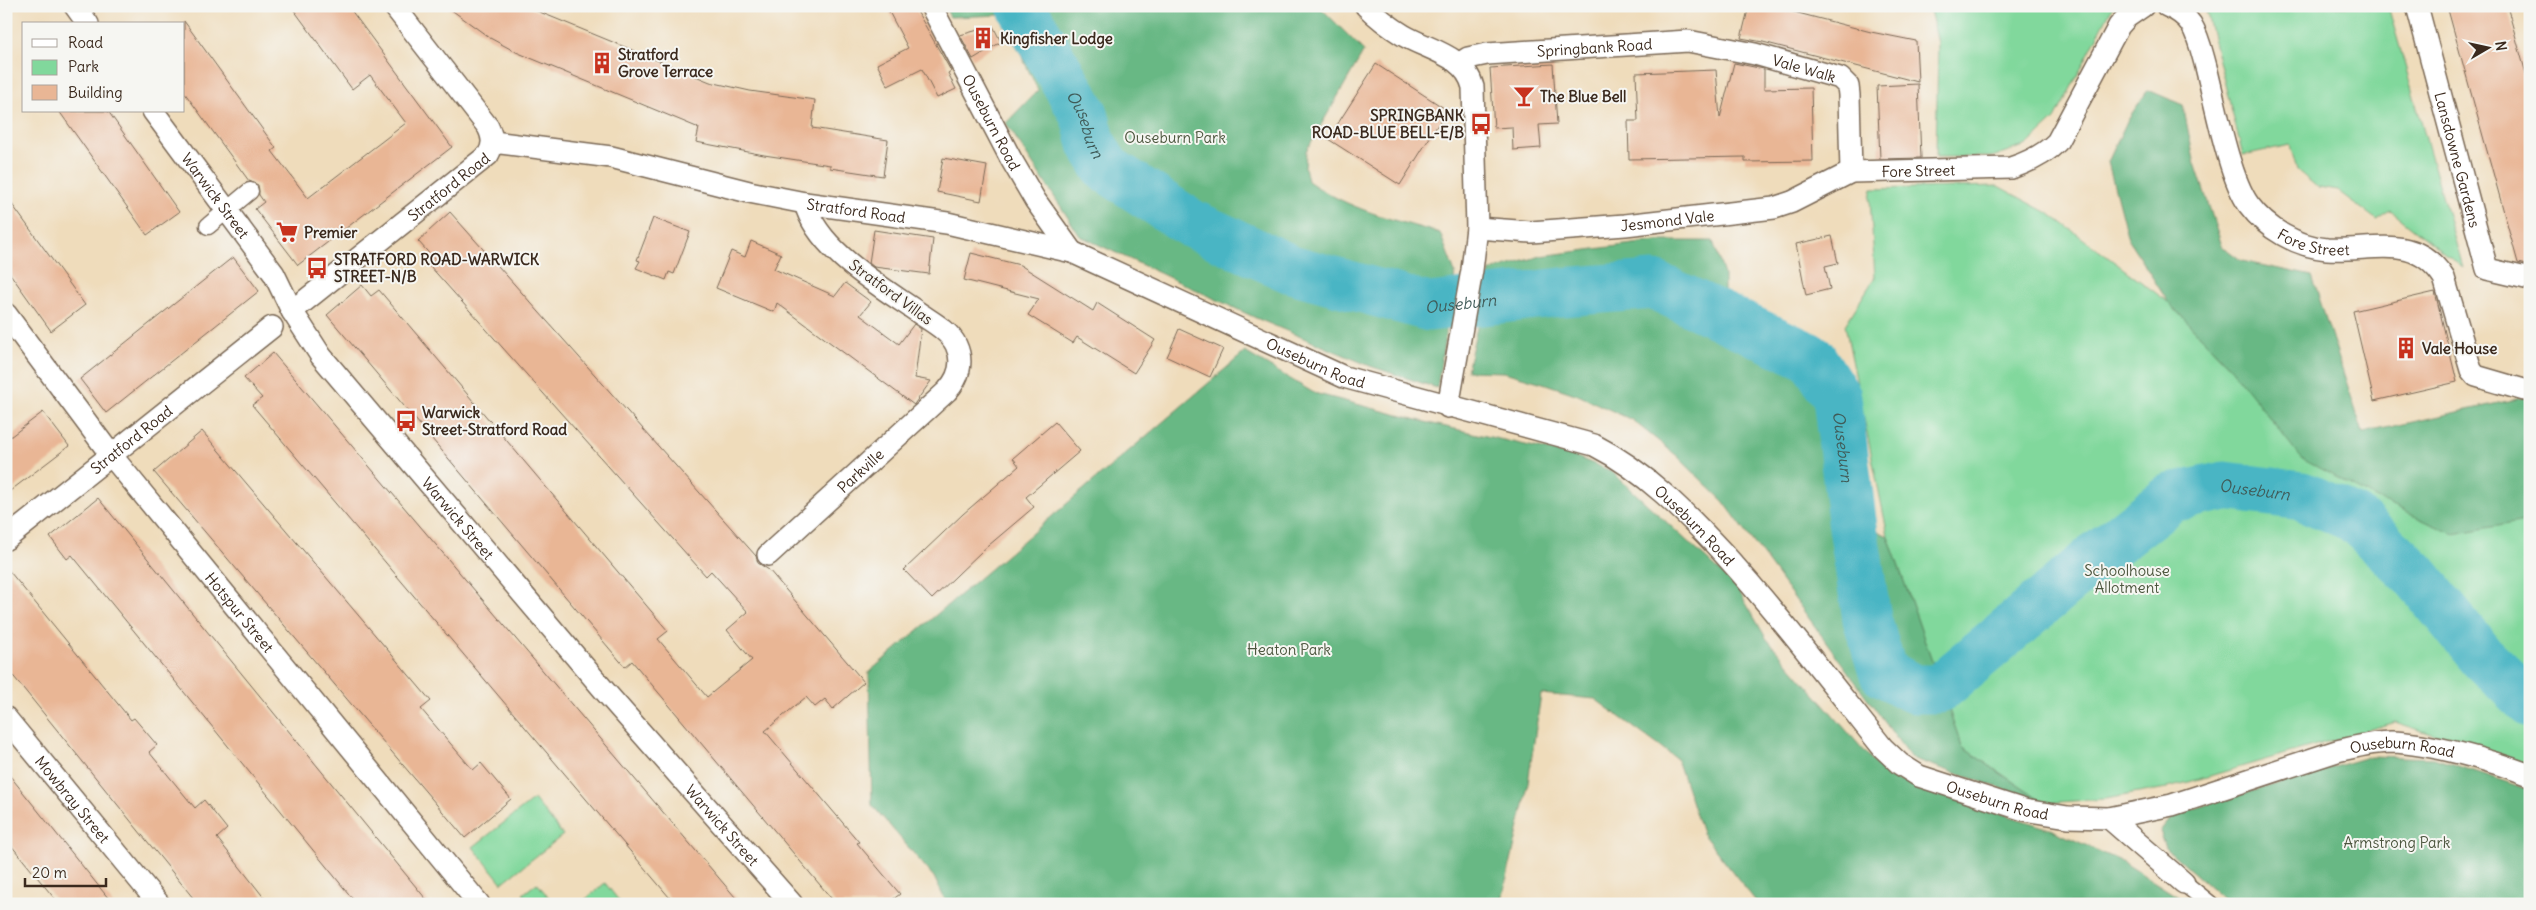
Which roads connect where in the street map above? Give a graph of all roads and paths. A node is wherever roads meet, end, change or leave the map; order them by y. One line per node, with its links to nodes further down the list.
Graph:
1 (75, 6): 8 (street)
2 (394, 6): 12 (street)
3 (930, 6): 19 (street, Ouseburn Road)
4 (1366, 6): 10 (street)
5 (2143, 6): 13 (street, Fore Street)
6 (2167, 6): 25 (street, Fore Street)
7 (2416, 6): 20 (street, Lansdowne Gardens)
8 (87, 22)
9 (1732, 49): 10 (street, Springbank Road); 13 (street, Vale Walk)
10 (1458, 64): 18 (street)
11 (154, 112): 16 (street, Warwick Street)
12 (493, 142): 15 (street, Stratford Road); 21 (street, Stratford Road)
13 (1851, 172): 18 (street, Jesmond Vale)
14 (250, 191): 16 (street)
15 (805, 203): 19 (street, Stratford Road); 24 (street, Stratford Villas)
16 (227, 211): 17 (street); 21 (street, Warwick Street)
17 (208, 226)
18 (1477, 228): 26 (street)
19 (1072, 252): 26 (street, Ouseburn Road)
20 (2530, 279)
21 (292, 311): 23 (street, Stratford Road); 36 (street, Warwick Street)
22 (6, 314): 27 (street, Hotspur Street)
23 (272, 327): 27 (street, Stratford Road)
24 (952, 385): 29 (street, Parkville)
25 (2524, 390)
26 (1448, 407): 32 (street, Ouseburn Road)
27 (111, 455): 28 (street, Stratford Road); 35 (street, Hotspur Street)
28 (6, 539)
29 (768, 555)
30 (6, 718): 34 (street, Mowbray Street)
31 (2530, 775): 32 (street, Ouseburn Road)
32 (2109, 818): 33 (street)
33 (2184, 883): 37 (street)
34 (159, 904)
35 (479, 904)
36 (792, 904)
37 (2210, 904)

